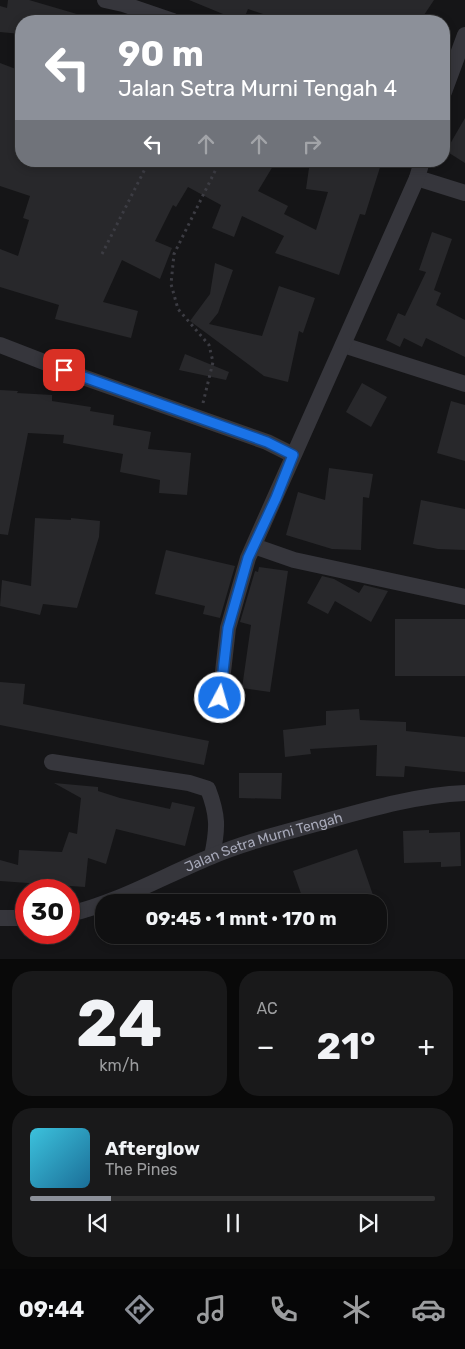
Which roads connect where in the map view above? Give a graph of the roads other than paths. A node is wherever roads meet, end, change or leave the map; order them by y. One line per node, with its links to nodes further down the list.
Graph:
1 (105, 0): 2 (street)
2 (155, 15)
3 (465, 35): 4 (street)
4 (450, 76)
5 (420, 167): 6 (street)
6 (417, 178): 7 (street); 9 (street)
7 (465, 193)
8 (0, 345): 11 (street)
9 (343, 345): 10 (street); 11 (street)
10 (465, 384)
11 (293, 455): 12 (street)
12 (254, 546): 13 (street); 14 (street)
13 (465, 597)
14 (220, 698)
15 (52, 762): 17 (street)
16 (465, 793): 17 (street, Jalan Setra Murni Tengah)
17 (212, 856): 18 (street, Jalan Setra Murni Tengah)
18 (80, 911)
19 (0, 918): 20 (street)
20 (15, 918)

